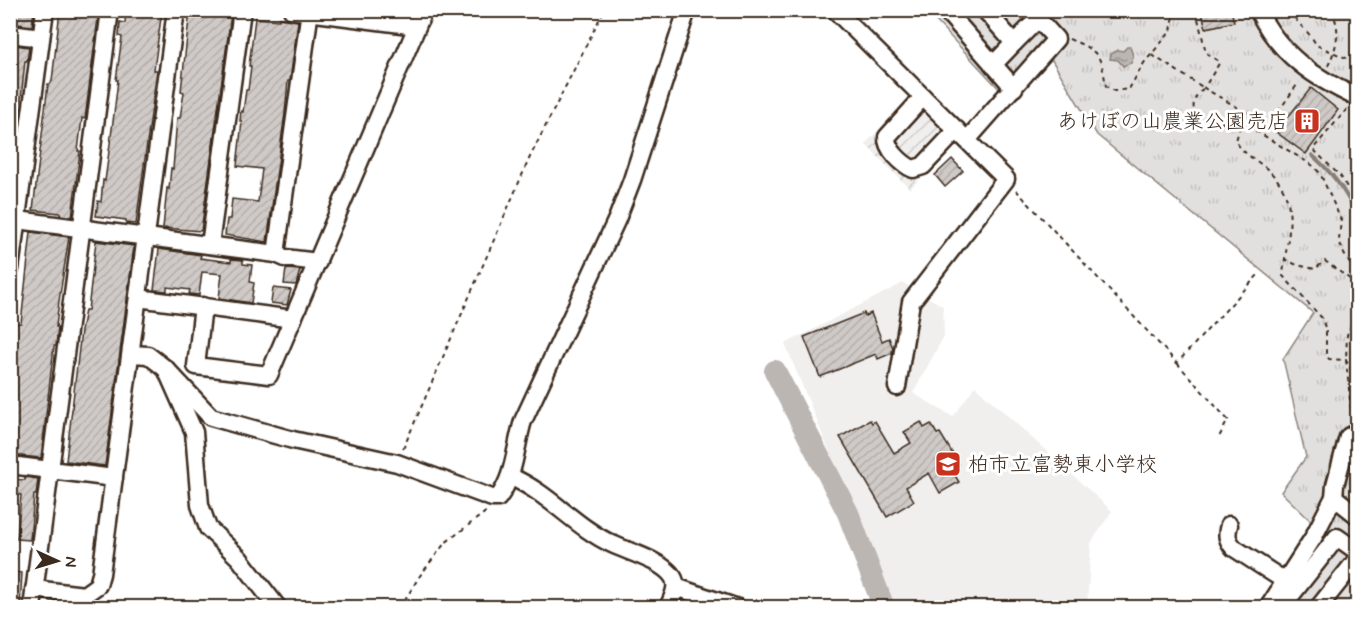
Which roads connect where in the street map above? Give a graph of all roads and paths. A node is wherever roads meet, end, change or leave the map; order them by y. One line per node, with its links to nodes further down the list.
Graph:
1 (45, 10): 21 (street)
2 (110, 10): 39 (street)
3 (176, 10): 40 (street)
4 (242, 10): 41 (street)
5 (292, 10): 16 (street)
6 (604, 10): 61 (path)
7 (687, 10): 64 (street)
8 (835, 10): 31 (street)
9 (952, 10): 27 (street)
10 (985, 10): 23 (street)
11 (1174, 10): 25 (path)
12 (1196, 10): 30 (path)
13 (1258, 10): 28 (street)
14 (1291, 10): 24 (path)
15 (1331, 10): 24 (path)
16 (309, 12): 18 (street); 42 (street)
17 (1034, 15): 22 (street); 23 (street)
18 (376, 16): 19 (street)
19 (421, 18): 44 (street)
20 (10, 34): 21 (street)
21 (41, 38): 38 (street)
22 (1056, 39): 25 (path); 29 (street)
23 (1014, 43): 27 (street)
24 (1334, 54): 26 (path)
25 (1152, 56): 30 (path)
26 (1358, 63)
27 (993, 65): 29 (street)
28 (1309, 70): 32 (street); 33 (path)
29 (1014, 88): 35 (street)
30 (1204, 88): 33 (path); 34 (path)
31 (923, 97): 35 (street); 35 (street)
32 (1357, 98): 37 (path)
33 (1244, 111): 34 (path)
34 (1238, 127): 43 (path); 47 (path)
35 (962, 135): 36 (street)
36 (1006, 179): 55 (path); 58 (street)
37 (1358, 206)
38 (14, 220): 39 (street); 45 (street)
39 (82, 229): 40 (street); 63 (street)
40 (146, 237): 41 (street); 49 (street)
41 (210, 245): 42 (street)
42 (276, 254): 44 (street)
43 (1284, 259): 48 (path); 54 (path)
44 (318, 262): 52 (street)
45 (10, 269)
46 (1258, 275): 55 (path)
47 (1358, 277)
48 (1358, 285)
49 (138, 298): 50 (street); 53 (street)
50 (203, 306): 52 (street); 52 (street)
51 (1358, 308): 54 (path)
52 (293, 319)
53 (131, 354): 56 (street); 65 (street)
54 (1346, 360): 57 (path); 59 (path)
55 (1177, 363): 60 (path)
56 (166, 369): 61 (street); 77 (street)
57 (1358, 382)
58 (897, 387)
59 (1355, 432): 66 (street)
60 (1219, 437)
61 (397, 463): 67 (street)
62 (10, 465): 63 (street)
63 (50, 470): 65 (street); 75 (street)
64 (511, 477): 67 (street); 74 (street)
65 (114, 478): 75 (street)
66 (1334, 497): 68 (street); 72 (street)
67 (498, 498): 78 (path)
68 (1358, 516)
69 (1229, 525): 73 (street)
70 (1358, 552): 72 (street)
71 (1358, 558): 83 (street)
72 (1301, 570): 73 (street); 82 (street)
73 (1285, 581): 81 (street)
74 (676, 587): 79 (street); 80 (street)
75 (34, 589): 76 (street)
76 (32, 608)
77 (278, 608)
78 (400, 608)
79 (668, 608)
80 (738, 608)
81 (1268, 608)
82 (1281, 608)
83 (1318, 608)

